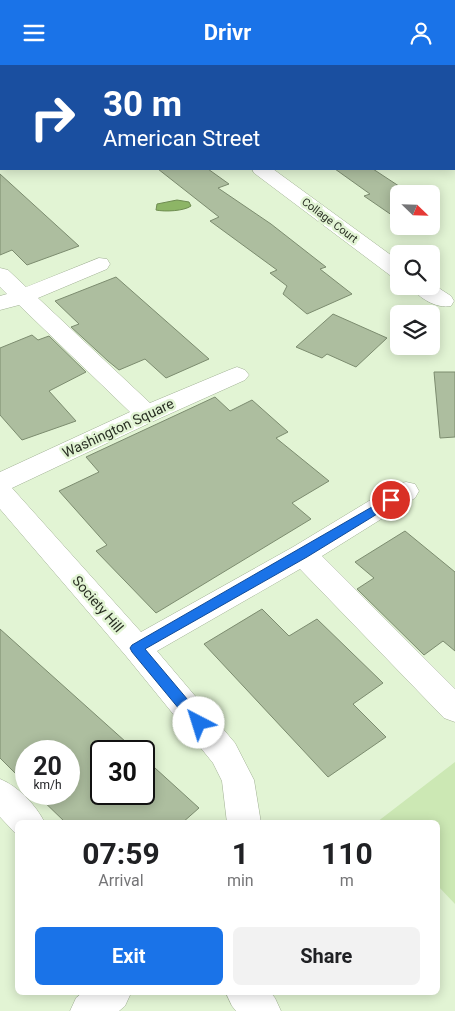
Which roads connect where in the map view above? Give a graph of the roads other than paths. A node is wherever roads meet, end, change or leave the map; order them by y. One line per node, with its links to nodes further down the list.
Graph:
1 (262, 170): 3 (street, Collage Court)
2 (99, 263): 6 (street)
3 (390, 264)
4 (0, 275): 6 (street)
5 (434, 295): 7 (street)
6 (22, 297): 8 (street); 10 (street)
7 (443, 301)
8 (0, 303)
9 (237, 375): 10 (street, Washington Square)
10 (147, 414): 11 (street, Washington Square)
11 (0, 483)
12 (406, 491): 14 (street)
13 (0, 492): 15 (street, Society Hill)
14 (302, 554): 15 (street); 16 (street)
15 (136, 648): 17 (street, Society Hill)
16 (455, 709)
17 (244, 820)
18 (109, 995): 20 (street)
19 (247, 995): 21 (street)
20 (89, 1011)
21 (262, 1011)

